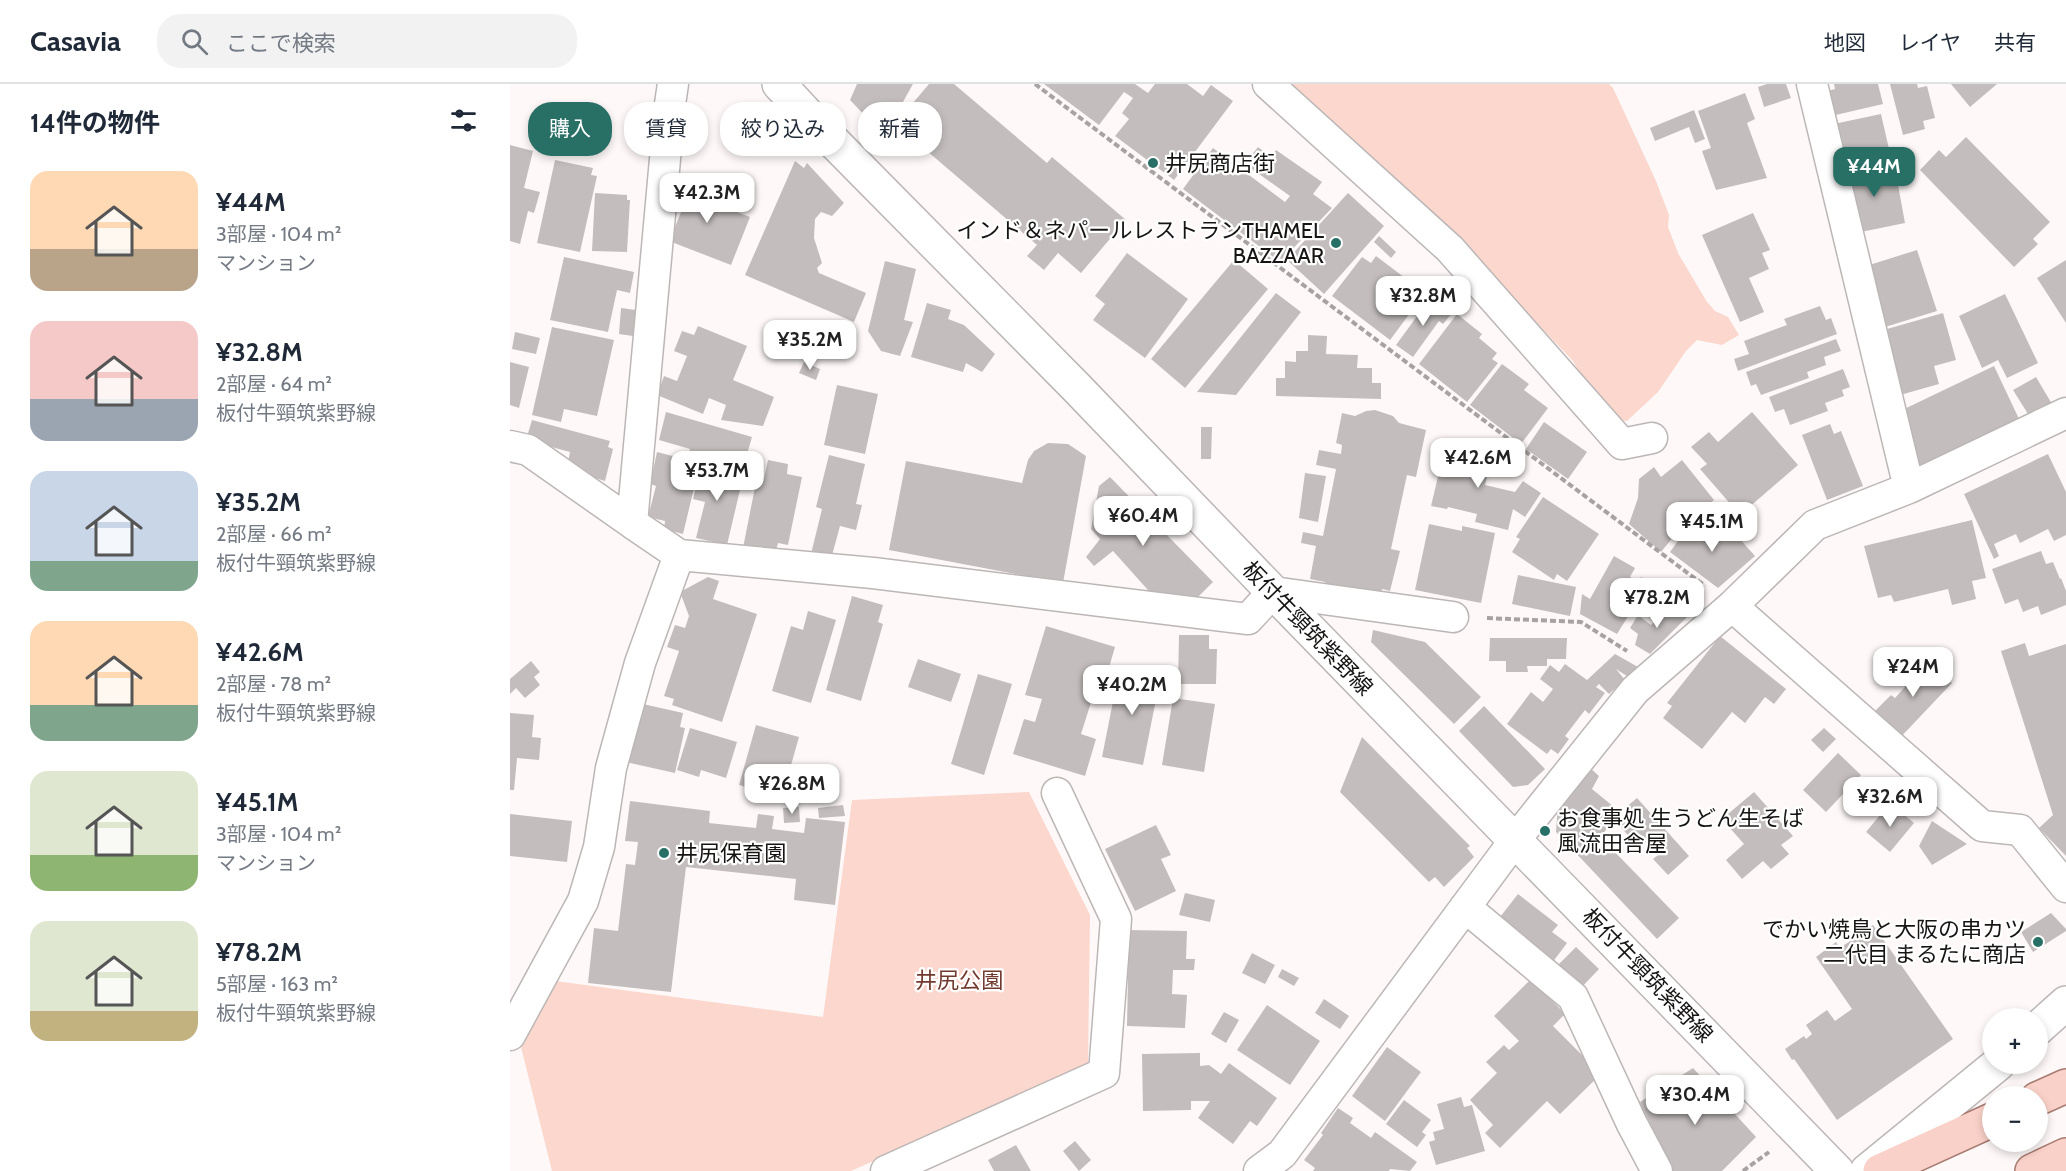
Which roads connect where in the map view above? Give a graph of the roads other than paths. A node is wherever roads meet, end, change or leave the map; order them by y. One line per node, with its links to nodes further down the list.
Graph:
1 (673, 84): 9 (street)
2 (779, 84): 11 (main road, 板付牛頸筑紫野線)
3 (1268, 84): 6 (street)
4 (1812, 84): 8 (street)
5 (2066, 412): 8 (street)
6 (1652, 438)
7 (510, 446): 9 (street)
8 (1909, 488): 12 (street)
9 (632, 523): 10 (street)
10 (679, 555): 11 (street); 20 (street)
11 (1273, 592): 13 (street); 15 (main road, 板付牛頸筑紫野線)
12 (1732, 606): 15 (street); 16 (street)
13 (1453, 617)
14 (1057, 794): 26 (street)
15 (1515, 840): 17 (street); 29 (main road, 板付牛頸筑紫野線)
16 (2066, 887)
17 (1465, 907): 27 (street); 28 (street)
18 (2066, 1003): 19 (main road)
19 (2048, 1019)
20 (510, 1035)
21 (1986, 1074): 30 (main road)
22 (2066, 1086): 23 (main road)
23 (2048, 1094)
24 (1982, 1125): 31 (main road)
25 (2066, 1155): 32 (main road)
26 (886, 1171)
27 (1258, 1171)
28 (1657, 1171)
29 (1837, 1171)
30 (1867, 1171)
31 (1880, 1171)
32 (2032, 1171)

